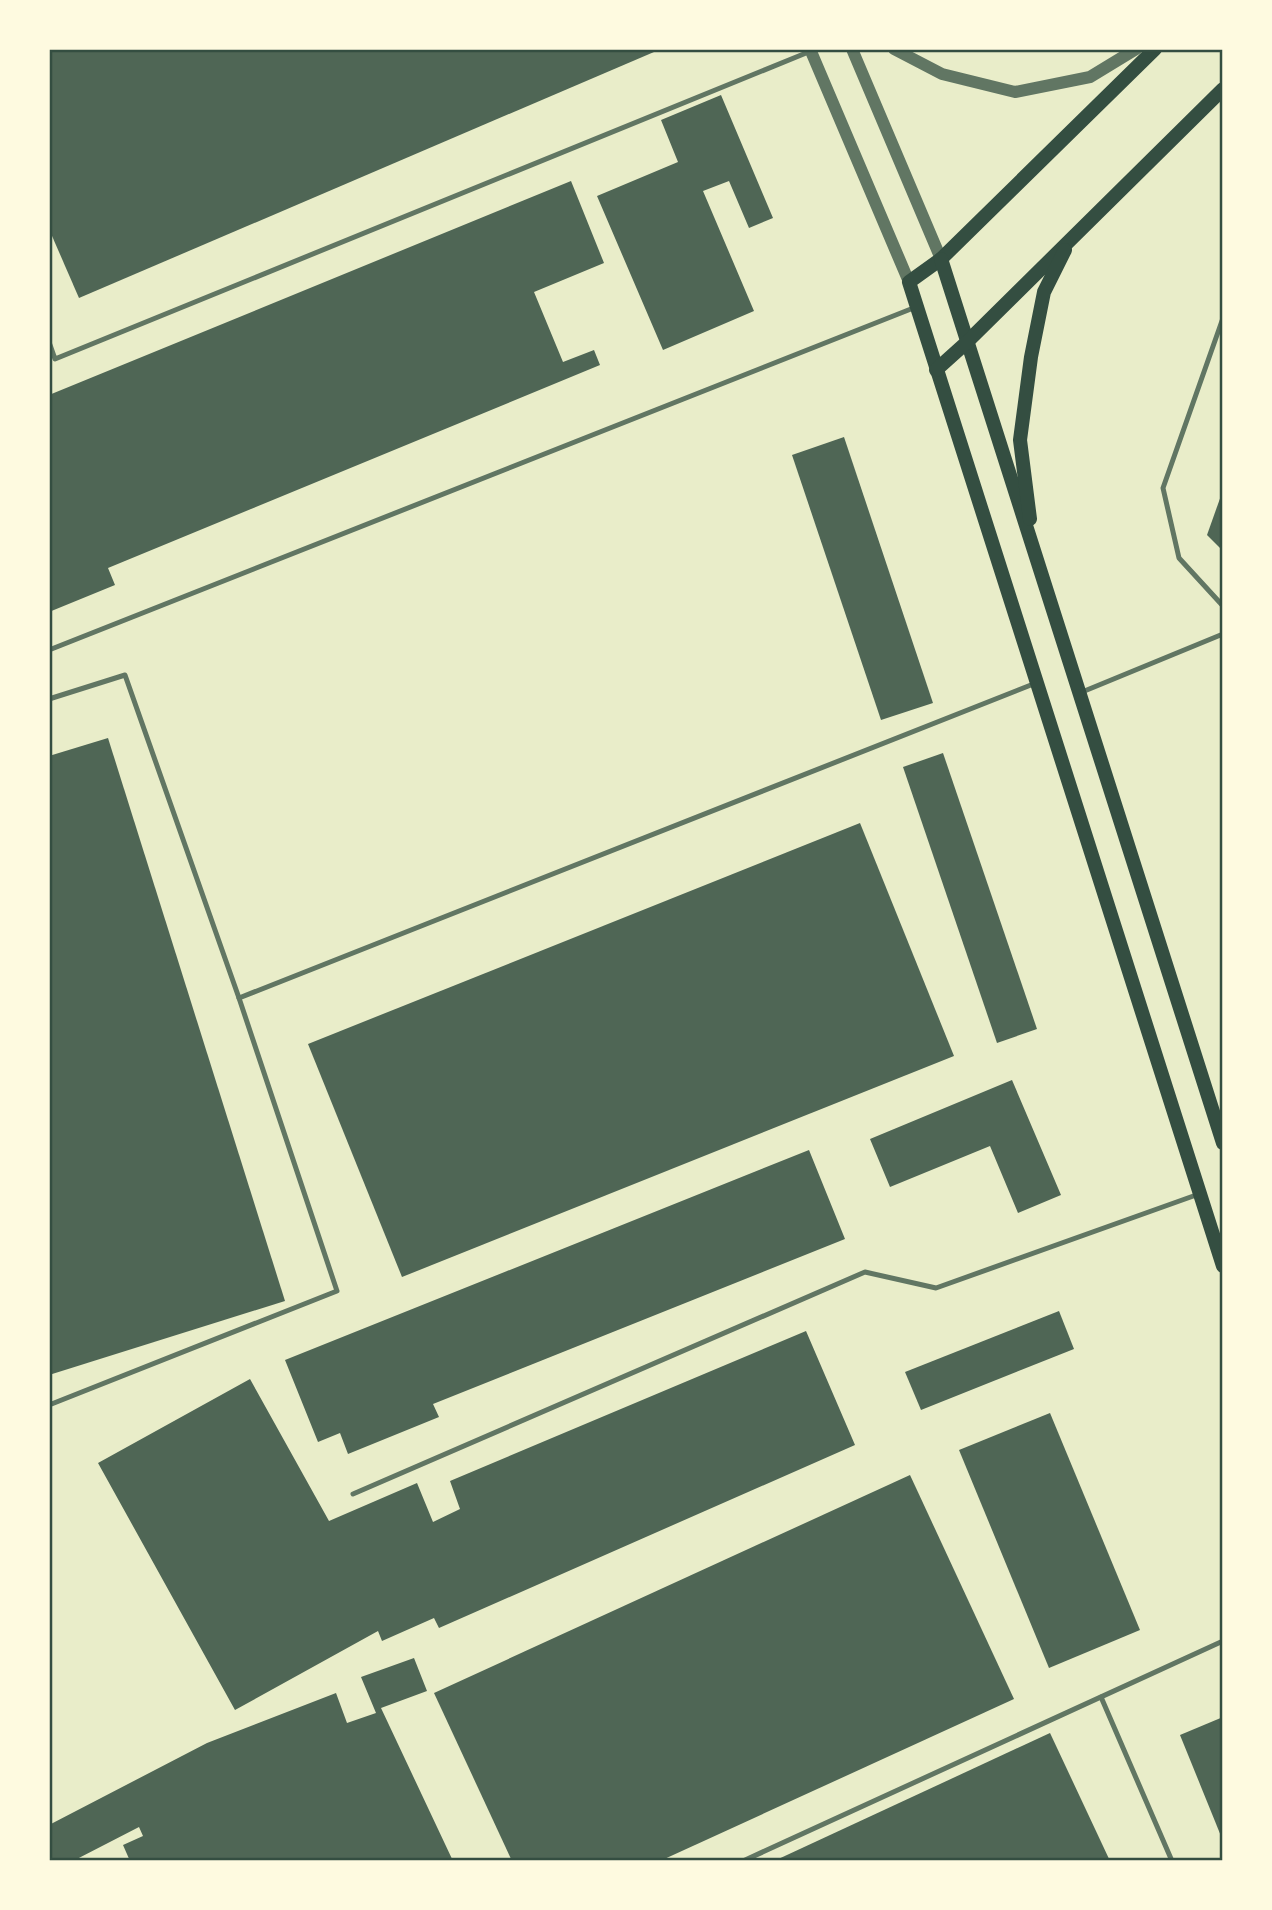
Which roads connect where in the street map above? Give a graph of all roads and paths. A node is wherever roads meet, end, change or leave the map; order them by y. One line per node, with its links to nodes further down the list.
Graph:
1 (852, 49): 8 (street)
2 (894, 49): 3 (street)
3 (1136, 49)
4 (1155, 49): 8 (main road)
5 (811, 50): 9 (street); 12 (lane)
6 (1223, 89): 7 (main road)
7 (1070, 240): 13 (main road); 15 (main road)
8 (941, 259): 9 (main road); 13 (main road)
9 (909, 282): 10 (main road)
10 (916, 307): 14 (main road); 18 (lane)
11 (1223, 318): 16 (lane)
12 (49, 342)
13 (966, 343): 14 (main road); 15 (main road)
14 (936, 370): 19 (main road)
15 (1035, 555): 20 (main road)
16 (1223, 606)
17 (1223, 634): 20 (lane)
18 (49, 650)
19 (1036, 683): 22 (lane); 24 (main road)
20 (1079, 693): 23 (main road)
21 (49, 699): 22 (lane)
22 (239, 998): 26 (lane)
23 (1223, 1143)
24 (1200, 1194): 25 (main road); 27 (lane)
25 (1223, 1266)
26 (49, 1405)
27 (353, 1494)
28 (1223, 1641): 29 (lane)
29 (1101, 1697): 30 (lane); 31 (lane)
30 (743, 1861)
31 (1172, 1861)

